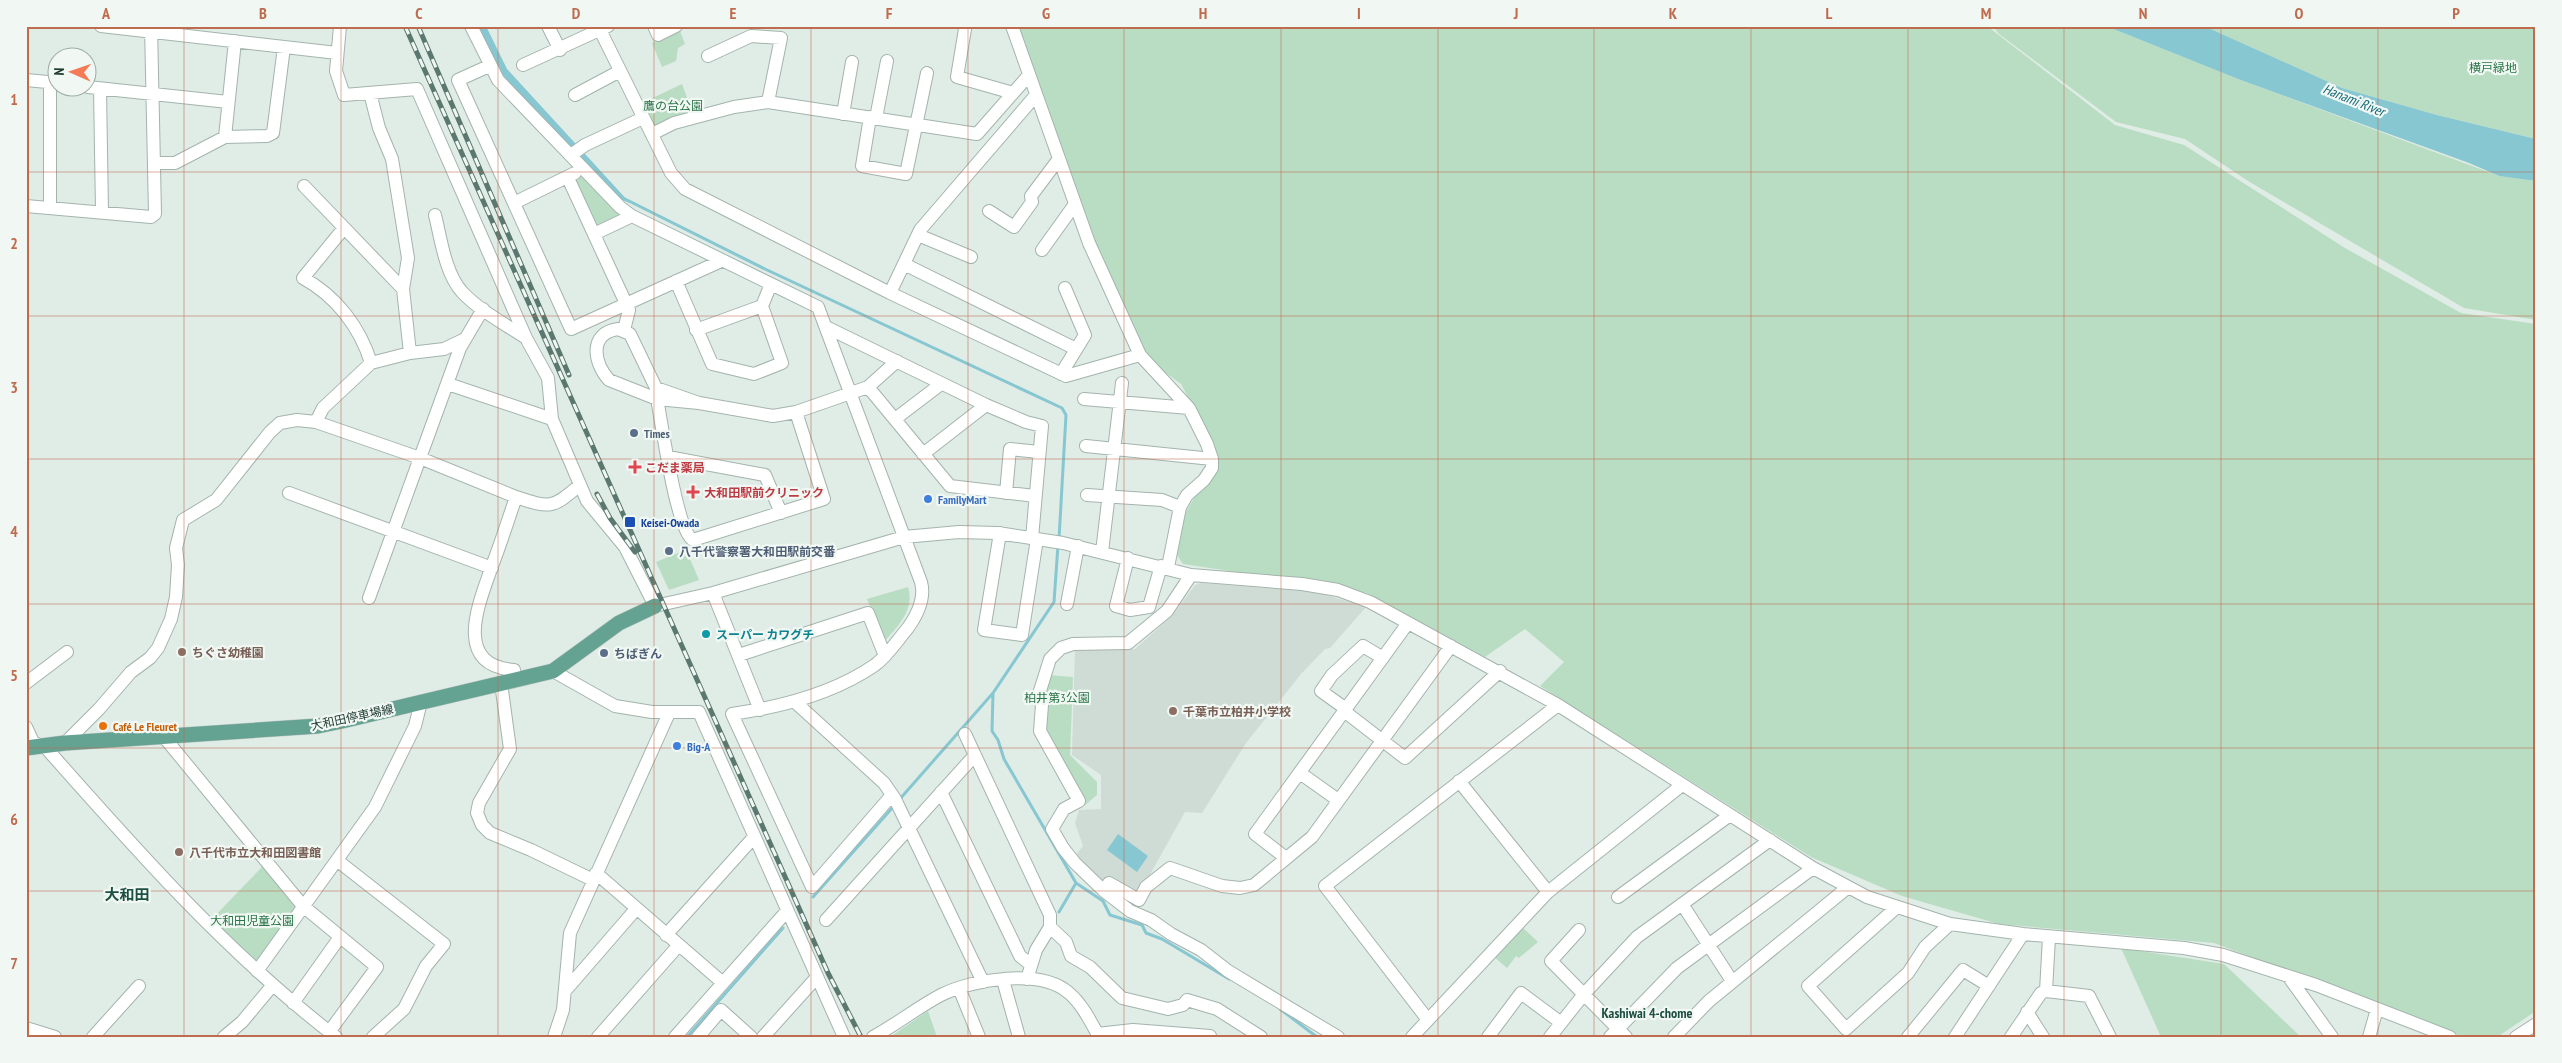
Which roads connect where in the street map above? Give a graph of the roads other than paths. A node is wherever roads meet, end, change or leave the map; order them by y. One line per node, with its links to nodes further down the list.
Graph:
1 (101, 26): 9 (street)
2 (340, 26): 14 (street)
3 (471, 26): 19 (street)
4 (548, 26): 13 (street)
5 (654, 26): 6 (street)
6 (676, 26)
7 (1012, 26): 22 (street)
8 (602, 27): 13 (street); 20 (street)
9 (151, 29): 11 (street); 28 (street)
10 (965, 29): 27 (street)
11 (235, 41): 12 (street); 33 (street)
12 (284, 47): 14 (street); 40 (street)
13 (560, 50): 18 (street)
14 (337, 53): 26 (street)
15 (708, 56): 34 (street)
16 (888, 61): 37 (street)
17 (852, 62): 35 (street)
18 (523, 65)
19 (489, 66): 41 (street); 47 (street)
20 (620, 71): 29 (street); 36 (street)
21 (927, 73): 38 (street)
22 (1029, 75): 27 (street); 30 (street)
23 (26, 80): 24 (street)
24 (48, 82)
25 (98, 88): 28 (street)
26 (370, 93): 65 (street); 73 (street)
27 (1012, 93): 38 (street)
28 (151, 94): 33 (street); 43 (street)
29 (576, 95)
30 (1036, 95): 42 (street); 57 (street)
31 (54, 98): 50 (street)
32 (95, 98): 51 (street)
33 (228, 102): 40 (street)
34 (768, 102): 35 (street); 39 (street)
35 (843, 114): 37 (street)
36 (643, 118): 39 (street); 41 (street)
37 (873, 118): 38 (street); 38 (street)
38 (915, 124)
39 (652, 134): 66 (street)
40 (225, 137): 43 (street)
41 (572, 154): 44 (street)
42 (1058, 160): 48 (street); 52 (street)
43 (154, 163): 51 (street)
44 (582, 167): 45 (street); 54 (street)
45 (568, 178): 47 (street); 56 (street)
46 (304, 186): 55 (street)
47 (514, 203): 67 (street)
48 (1075, 204): 58 (street); 77 (street)
49 (26, 206): 50 (street)
50 (50, 207): 51 (street)
51 (102, 211)
52 (989, 212)
53 (434, 215): 69 (street)
54 (632, 216): 56 (street); 60 (street)
55 (344, 228): 65 (street); 79 (street)
56 (594, 234): 67 (street)
57 (918, 235): 59 (street); 61 (street)
58 (1042, 250)
59 (971, 257)
60 (721, 261): 62 (street); 63 (street)
61 (904, 264): 66 (street); 75 (street)
62 (676, 281): 67 (street); 72 (street)
63 (772, 284): 68 (street); 70 (street)
64 (1065, 288): 75 (street)
65 (403, 289): 76 (street)
66 (890, 292): 80 (street)
67 (626, 304): 71 (street)
68 (762, 306): 72 (street); 72 (street)
69 (483, 309): 73 (street); 74 (street)
70 (826, 327): 78 (street); 85 (street)
71 (624, 330): 86 (street); 89 (street)
72 (696, 330)
73 (526, 338): 93 (street)
74 (465, 339): 76 (street); 82 (street)
75 (1076, 349): 80 (street)
76 (410, 353): 79 (street)
77 (1140, 355): 80 (street); 91 (street)
78 (897, 361): 83 (street); 84 (street)
79 (371, 363): 95 (street)
80 (1061, 374)
81 (1122, 383): 88 (street)
82 (448, 384): 93 (street); 101 (street)
83 (941, 384): 90 (street); 94 (street)
84 (868, 387): 85 (street); 94 (street)
85 (850, 394): 92 (street); 114 (street)
86 (657, 399): 89 (street); 100 (street)
87 (1084, 399): 88 (street)
88 (1119, 402): 91 (street); 97 (street)
89 (699, 403): 92 (street)
90 (986, 405): 98 (street); 99 (street)
91 (1189, 408): 102 (street)
92 (796, 412): 111 (street)
93 (552, 419): 103 (street)
94 (896, 419): 99 (street)
95 (316, 422): 101 (street); 147 (street)
96 (1086, 446): 97 (street)
97 (1114, 449): 102 (street); 108 (street)
98 (1039, 452): 105 (street); 107 (street)
99 (923, 454): 105 (street)
100 (668, 457): 111 (street); 111 (street)
101 (420, 458): 109 (street); 112 (street)
102 (1212, 459): 110 (street)
103 (580, 485): 109 (street); 125 (street)
104 (289, 493): 112 (street)
105 (1006, 493): 107 (street)
106 (1088, 495): 108 (street)
107 (1035, 496): 115 (street)
108 (1109, 496): 110 (street); 117 (street)
109 (516, 497): 120 (street)
110 (1180, 507): 119 (street)
111 (780, 513)
112 (394, 533): 120 (street); 123 (street)
113 (1000, 533): 114 (street); 115 (street); 115 (street)
114 (904, 537): 122 (street); 130 (street)
115 (1035, 538): 116 (street)
116 (1078, 546): 117 (street); 124 (street)
117 (1102, 552): 118 (street)
118 (1128, 558): 119 (street); 119 (street)
119 (1165, 566): 121 (street)
120 (492, 568): 134 (street)
121 (1191, 575): 126 (street); 165 (street)
122 (713, 593): 125 (street); 129 (street)
123 (369, 598)
124 (1067, 604)
125 (656, 606): 132 (main road, 大和田停車場線)
126 (1408, 623): 127 (street); 131 (street)
127 (1451, 646): 133 (street); 146 (street)
128 (67, 652): 136 (street)
129 (739, 655): 130 (street); 140 (street)
130 (885, 656): 138 (street)
131 (1383, 658): 141 (street); 141 (street)
132 (553, 671): 134 (main road, 大和田停車場線); 142 (street)
133 (1500, 672): 139 (street); 146 (street)
134 (516, 680): 135 (main road, 大和田停車場線)
135 (501, 682): 137 (main road, 大和田停車場線); 163 (street)
136 (26, 683)
137 (421, 702): 145 (main road, 大和田停車場線); 161 (street)
138 (795, 702): 140 (street); 155 (street)
139 (1558, 705): 151 (street); 152 (street)
140 (760, 710): 155 (street)
141 (1345, 710): 146 (street); 150 (street)
142 (669, 713): 158 (street); 163 (street)
143 (26, 728): 148 (street)
144 (965, 734): 149 (street)
145 (164, 737): 147 (main road, 大和田停車場線); 169 (street)
146 (1382, 740): 154 (street)
147 (64, 743): 148 (main road, 大和田停車場線)
148 (33, 747): 184 (street)
149 (975, 755): 153 (street); 175 (street)
150 (1300, 773): 154 (street); 160 (street)
151 (1460, 781): 166 (street); 202 (street)
152 (1682, 785): 156 (street); 166 (street)
153 (942, 792): 157 (street); 183 (street)
154 (1338, 800): 160 (street)
155 (895, 801): 157 (street)
156 (1730, 815): 159 (street); 167 (street)
157 (909, 828): 173 (street); 190 (street)
158 (754, 837): 172 (street); 178 (street)
159 (1770, 840): 162 (street); 168 (street)
160 (1286, 858): 165 (street)
161 (338, 861): 169 (street); 214 (street)
162 (1813, 868): 164 (street); 181 (street)
163 (594, 877): 171 (street); 196 (street)
164 (1847, 888): 170 (street); 189 (street)
165 (1104, 891): 226 (street)
166 (1548, 892): 202 (street)
167 (1618, 896)
168 (1682, 904): 181 (street); 198 (street)
169 (303, 906): 179 (street); 184 (street)
170 (1896, 907): 174 (street); 174 (street)
171 (636, 909): 178 (street); 196 (street)
172 (787, 911): 186 (street); 191 (street)
173 (826, 920)
174 (1950, 924): 177 (street)
175 (1050, 927): 183 (street); 225 (street)
176 (1579, 930): 198 (street)
177 (2023, 934): 180 (street); 194 (street)
178 (666, 935): 182 (street)
179 (340, 937): 199 (street); 206 (street)
180 (2049, 937): 185 (street); 197 (street)
181 (1708, 944): 189 (street); 207 (street)
182 (678, 946): 191 (street); 216 (street)
183 (1030, 964): 187 (street)
184 (257, 971): 193 (street)
185 (2288, 976): 200 (street); 236 (street)
186 (816, 977): 220 (street); 221 (street)
187 (1032, 979): 188 (street); 208 (street)
188 (1003, 980): 190 (street); 224 (street)
189 (1732, 981): 230 (street)
190 (983, 982): 195 (street)
191 (723, 983): 217 (street)
192 (139, 986): 212 (street)
193 (272, 986): 199 (street); 213 (street)
194 (1989, 986): 231 (street); 232 (street)
195 (959, 988): 222 (street); 223 (street)
196 (565, 991): 215 (street)
197 (2046, 991): 201 (street); 235 (street)
198 (1584, 994): 203 (street); 207 (street)
199 (292, 1002): 206 (street)
200 (2377, 1009): 210 (street); 237 (street)
201 (2028, 1012): 233 (street); 234 (street)
202 (1428, 1020): 227 (street)
203 (1560, 1022): 228 (street); 229 (street)
204 (2536, 1024): 238 (street)
205 (26, 1028): 211 (street)
206 (332, 1034)
207 (1618, 1034)
208 (1098, 1035): 209 (street)
209 (1210, 1036)
210 (2447, 1036)
211 (55, 1037)
212 (93, 1037)
213 (224, 1037)
214 (373, 1037)
215 (554, 1037)
216 (598, 1037)
217 (675, 1037)
218 (698, 1037): 219 (street)
219 (751, 1037)
220 (763, 1037)
221 (844, 1037)
222 (873, 1037)
223 (979, 1037)
224 (1019, 1037)
225 (1261, 1037)
226 (1338, 1037)
227 (1412, 1037)
228 (1488, 1037)
229 (1550, 1037)
230 (1674, 1037)
231 (1908, 1037)
232 (1955, 1037)
233 (2011, 1037)
234 (2043, 1037)
235 (2110, 1037)
236 (2332, 1037)
237 (2369, 1037)
238 (2516, 1037)

